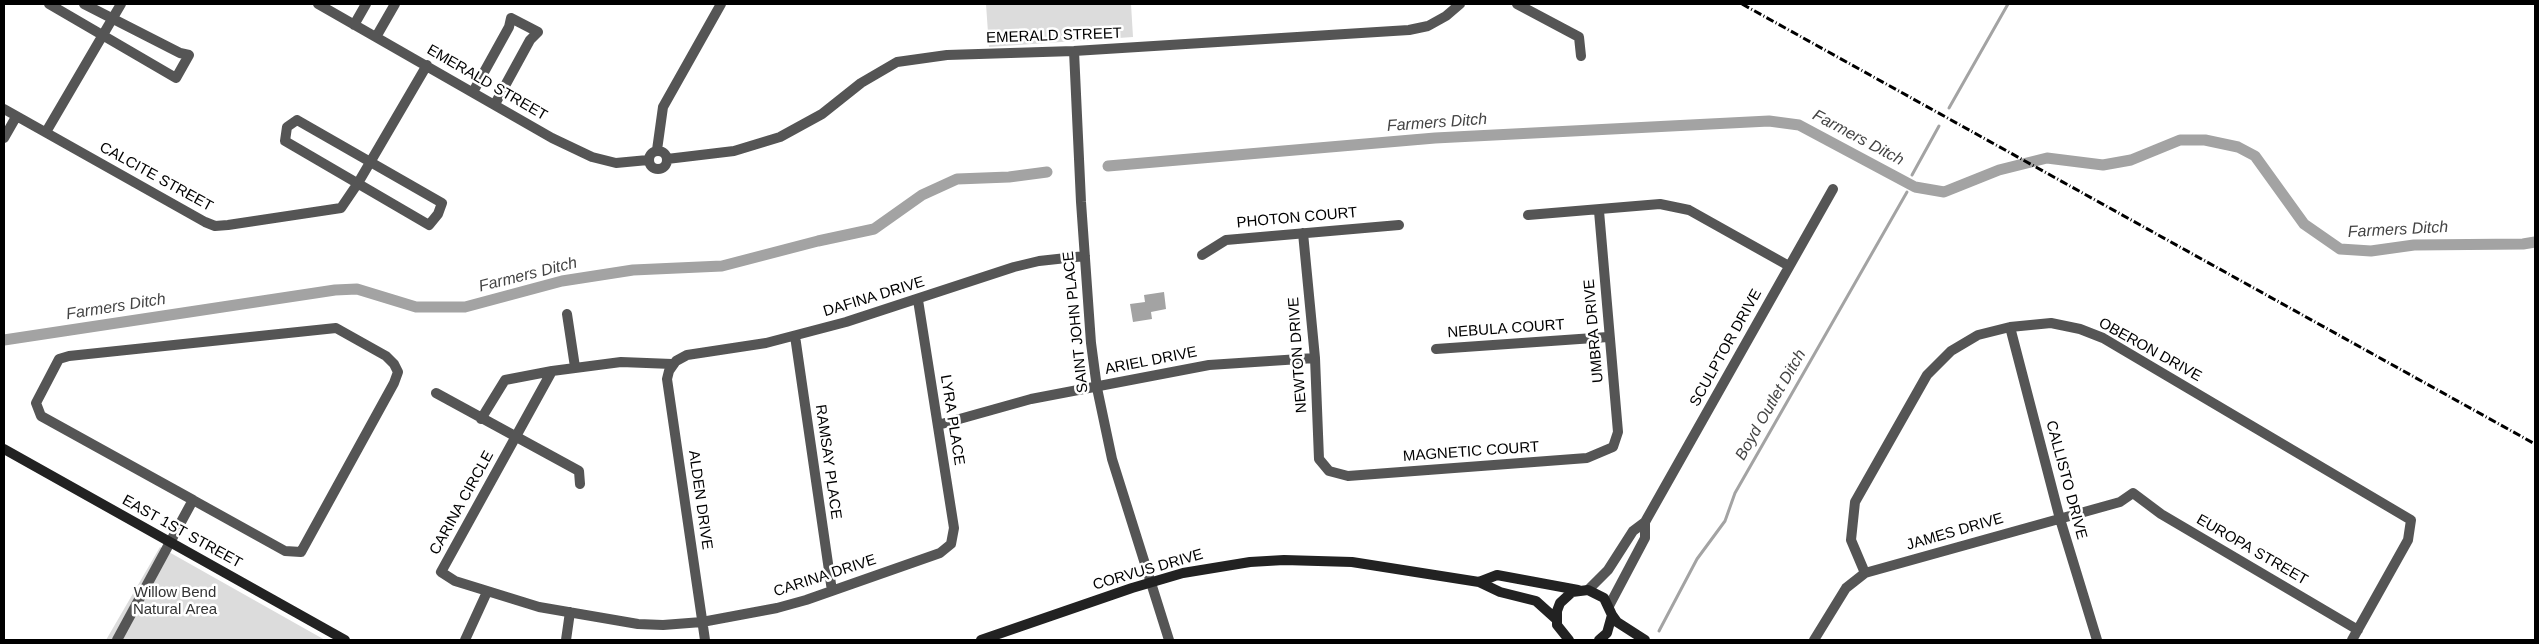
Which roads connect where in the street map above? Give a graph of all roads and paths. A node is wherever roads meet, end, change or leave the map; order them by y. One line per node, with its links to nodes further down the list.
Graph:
1 (49, 4): 12 (street)
2 (84, 4): 10 (street)
3 (121, 4): 10 (street)
4 (318, 4): 11 (street, EMERALD STREET)
5 (366, 4): 11 (street)
6 (395, 4): 13 (street)
7 (721, 4): 23 (street)
8 (1460, 4): 14 (street, EMERALD STREET)
9 (1518, 4): 15 (street)
10 (113, 17): 12 (street); 12 (street)
11 (354, 25): 13 (street, EMERALD STREET)
12 (103, 34): 21 (street)
13 (376, 37): 16 (street, EMERALD STREET)
14 (1074, 51): 24 (street, EMERALD STREET); 33 (street, SAINT JOHN PLACE)
15 (1581, 56)
16 (427, 65): 17 (street, EMERALD STREET); 26 (street, CALCITE STREET)
17 (473, 92): 18 (street, EMERALD STREET); 18 (street)
18 (495, 104): 25 (street, EMERALD STREET)
19 (4, 110): 20 (street, CALCITE STREET)
20 (16, 116): 21 (street, CALCITE STREET); 22 (street)
21 (46, 132): 27 (street, CALCITE STREET)
22 (4, 138)
23 (657, 150): 24 (street); 25 (street)
24 (667, 159): 25 (street)
25 (648, 160)
26 (370, 162): 27 (street, CALCITE STREET); 27 (street); 27 (street)
27 (358, 183)
28 (1833, 190): 35 (street, SCULPTOR DRIVE)
29 (1599, 211): 30 (street); 35 (street); 40 (street, UMBRA DRIVE)
30 (1528, 215)
31 (1399, 225): 32 (street, PHOTON COURT)
32 (1303, 233): 34 (street, PHOTON COURT); 42 (street, NEWTON DRIVE)
33 (1085, 256): 36 (street, DAFINA DRIVE); 46 (street, SAINT JOHN PLACE)
34 (1202, 256)
35 (1789, 266): 58 (street, SCULPTOR DRIVE)
36 (918, 300): 39 (street, DAFINA DRIVE); 49 (street, LYRA PLACE)
37 (568, 314): 44 (street)
38 (2010, 327): 57 (street, CALLISTO DRIVE); 61 (street, OBERON DRIVE); 71 (street, OBERON DRIVE)
39 (795, 336): 43 (street, DAFINA DRIVE); 65 (street, RAMSAY PLACE)
40 (1608, 337): 41 (street, NEBULA COURT); 51 (street, UMBRA DRIVE)
41 (1436, 349)
42 (1315, 358): 46 (street, ARIEL DRIVE); 53 (street, NEWTON DRIVE)
43 (672, 364): 44 (street); 70 (street, ALDEN DRIVE)
44 (574, 367): 45 (street)
45 (552, 371): 48 (street); 50 (street, CARINA CIRCLE)
46 (1097, 388): 49 (street, ARIEL DRIVE); 62 (street, SAINT JOHN PLACE)
47 (436, 393): 48 (street)
48 (482, 418): 50 (street)
49 (938, 425): 60 (street, LYRA PLACE)
50 (516, 438): 54 (street); 66 (street, CARINA CIRCLE)
51 (1613, 447): 53 (street, MAGNETIC COURT)
52 (4, 449): 59 (street, EAST 1ST STREET)
53 (1329, 471)
54 (580, 484)
55 (2133, 493): 57 (street, JAMES DRIVE); 71 (street, EUROPA STREET)
56 (193, 500): 56 (street); 59 (street)
57 (2060, 519): 61 (street, JAMES DRIVE); 84 (street, CALLISTO DRIVE)
58 (1645, 522): 64 (street, SCULPTOR DRIVE); 67 (street, SCULPTOR DRIVE)
59 (170, 542): 73 (street); 74 (street, EAST 1ST STREET)
60 (951, 544): 65 (street, CARINA DRIVE)
61 (1865, 573): 83 (street, JAMES DRIVE)
62 (1150, 582): 63 (street, CORVUS DRIVE); 78 (street, CORVUS DRIVE); 79 (street, SAINT JOHN PLACE)
63 (1479, 582): 64 (street, CORVUS DRIVE); 69 (street, CORVUS DRIVE)
64 (1584, 590): 67 (street); 69 (street)
65 (832, 591): 70 (street, CARINA DRIVE)
66 (488, 592): 68 (street, CARINA CIRCLE); 75 (street)
67 (1610, 611): 81 (street); 82 (street)
68 (570, 612): 70 (street, CARINA CIRCLE); 76 (street)
69 (1556, 619): 72 (street)
70 (702, 622): 77 (street, ALDEN DRIVE)
71 (2358, 630): 85 (street)
72 (1559, 636): 80 (street)
73 (117, 640)
74 (344, 640)
75 (465, 640)
76 (566, 640)
77 (704, 640)
78 (981, 640)
79 (1169, 640)
80 (1569, 640)
81 (1601, 640)
82 (1645, 640)
83 (1814, 640)
84 (2097, 640)
85 (2352, 640)

